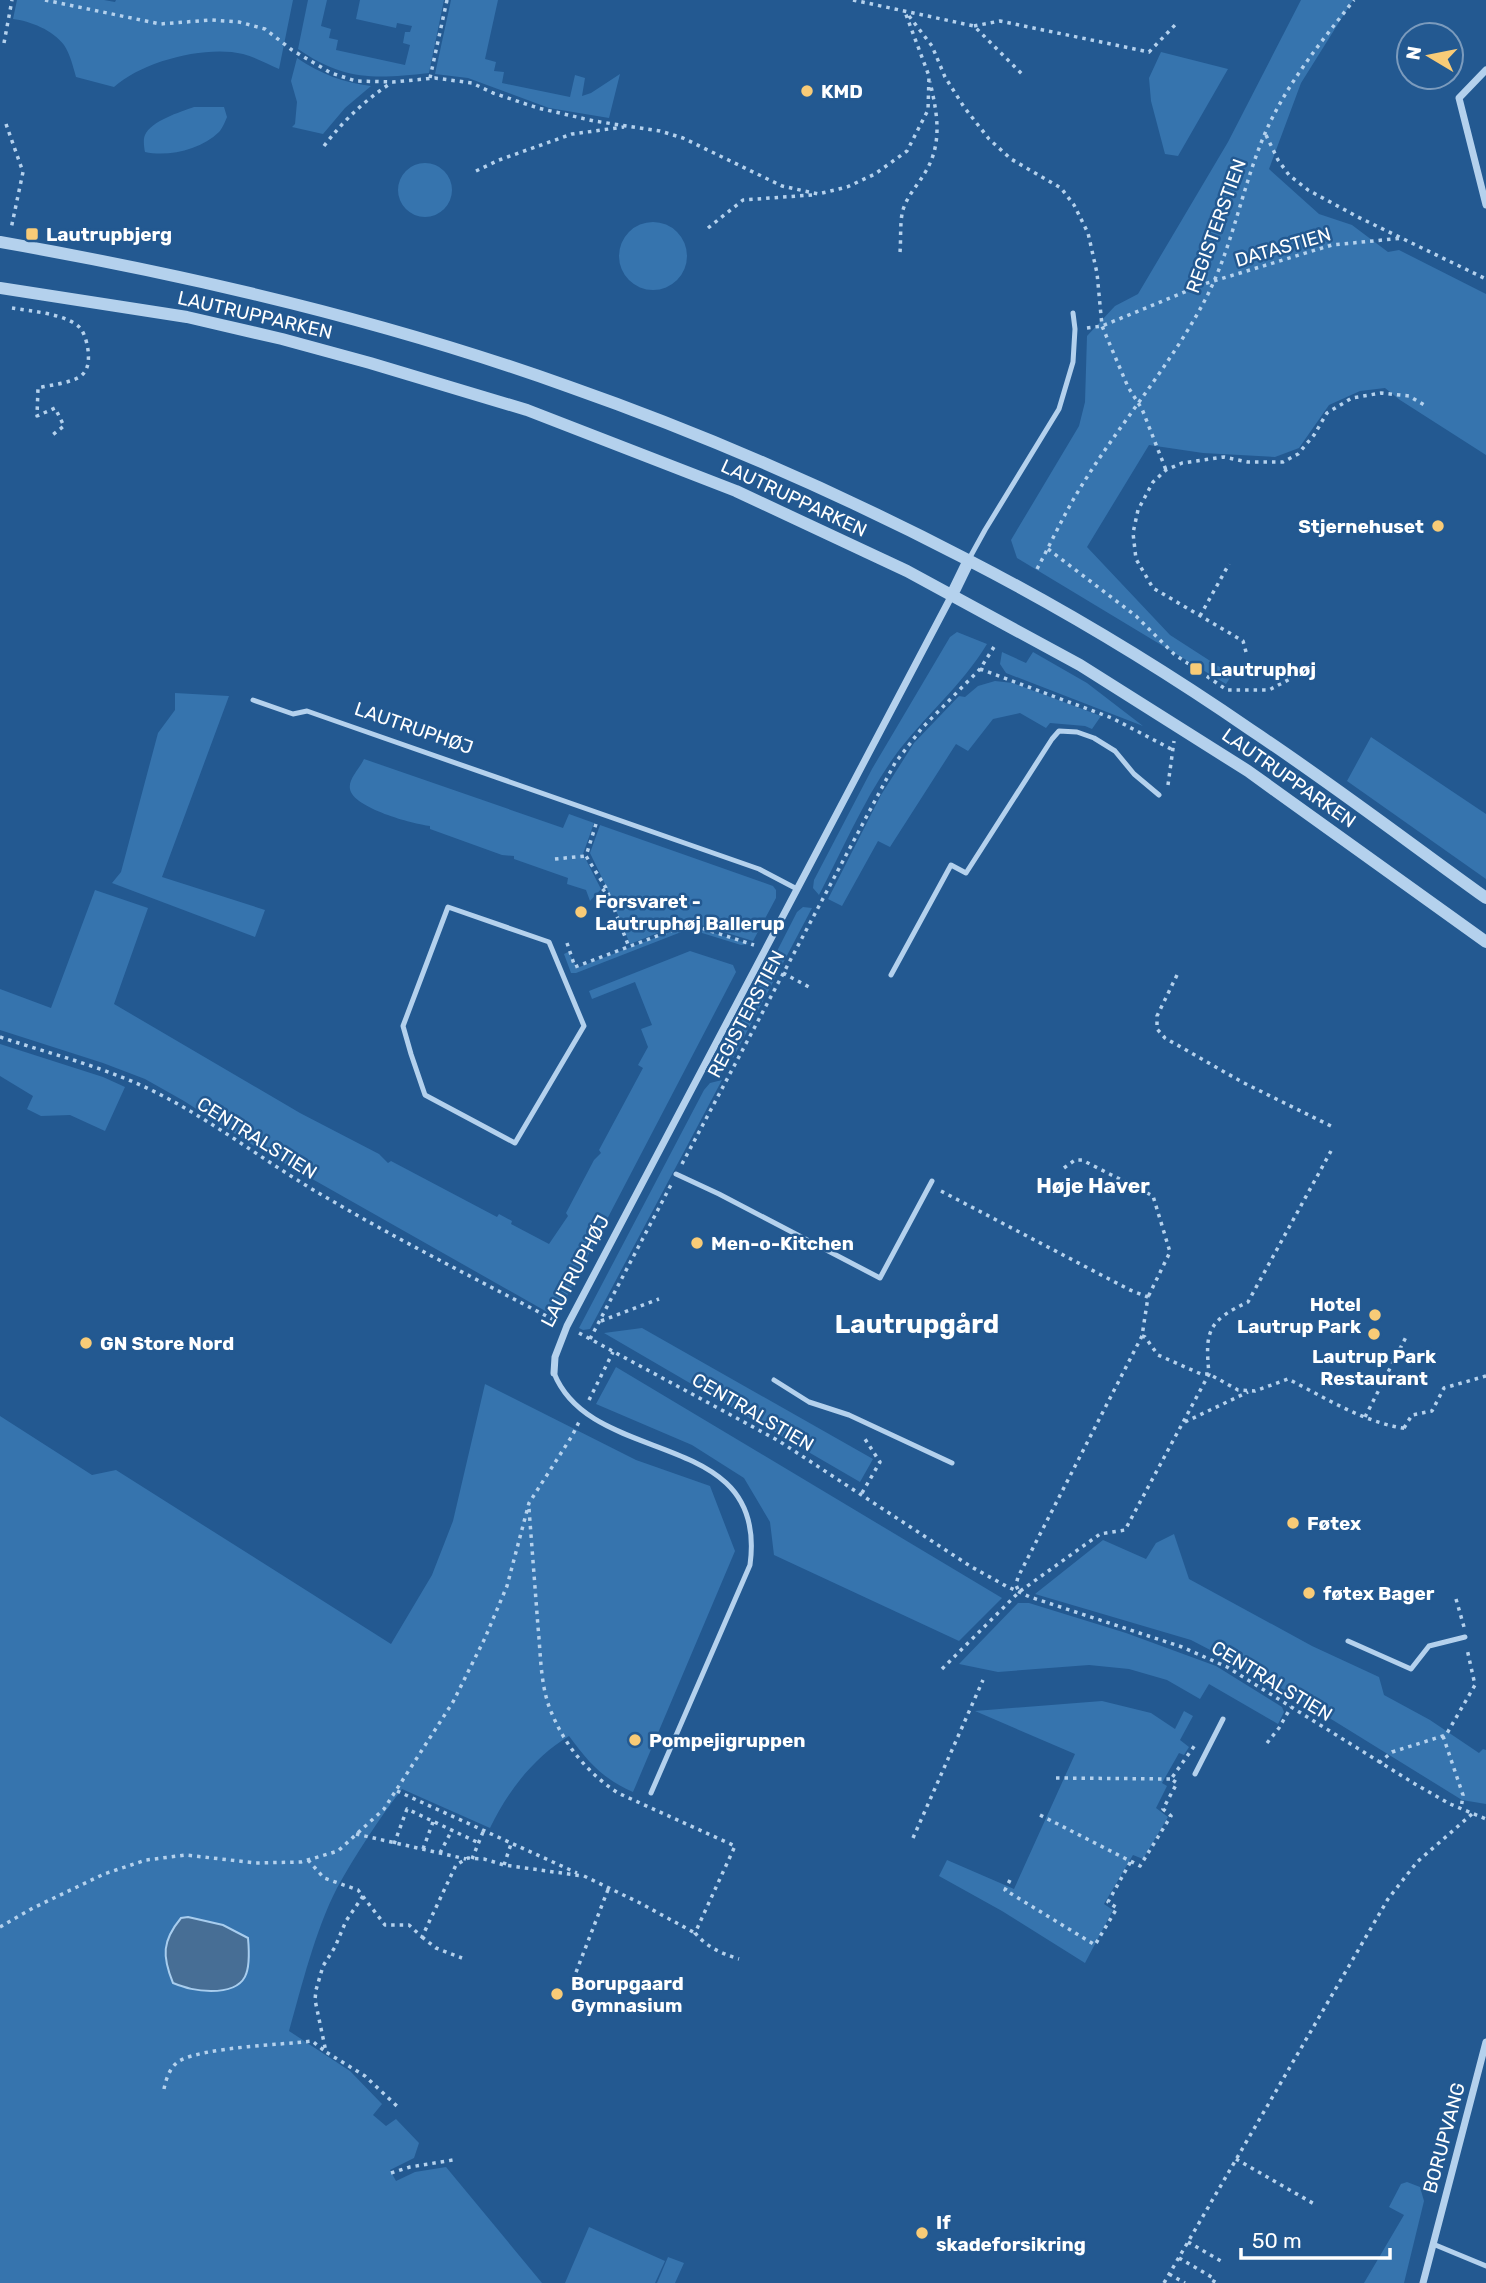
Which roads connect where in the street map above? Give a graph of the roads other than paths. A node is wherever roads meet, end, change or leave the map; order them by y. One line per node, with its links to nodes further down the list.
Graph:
1 (1486, 70): 2 (street)
2 (1486, 205)
3 (0, 242): 6 (street, LAUTRUPPARKEN)
4 (0, 288): 7 (street, LAUTRUPPARKEN)
5 (1073, 313): 6 (lane)
6 (969, 560): 7 (street, LAUTRUPHØJ); 11 (street, LAUTRUPPARKEN)
7 (952, 595): 10 (street, LAUTRUPHØJ); 12 (street, LAUTRUPPARKEN)
8 (253, 700): 10 (lane, LAUTRUPHØJ)
9 (1159, 795): 13 (lane)
10 (797, 889): 17 (street, LAUTRUPHØJ)
11 (1486, 898)
12 (1486, 942)
13 (891, 975)
14 (411, 1054): 14 (lane)
15 (676, 1174): 16 (lane)
16 (931, 1183)
17 (554, 1373): 24 (lane, LAUTRUPHØJ)
18 (774, 1380): 19 (lane)
19 (952, 1463)
20 (1465, 1637): 21 (lane)
21 (1348, 1641)
22 (1223, 1719): 23 (lane)
23 (1195, 1774)
24 (651, 1793)
25 (1486, 2042): 26 (street, BORUPVANG)
26 (1433, 2244): 27 (lane); 28 (street, BORUPVANG)
27 (1486, 2266)
28 (1423, 2283)

